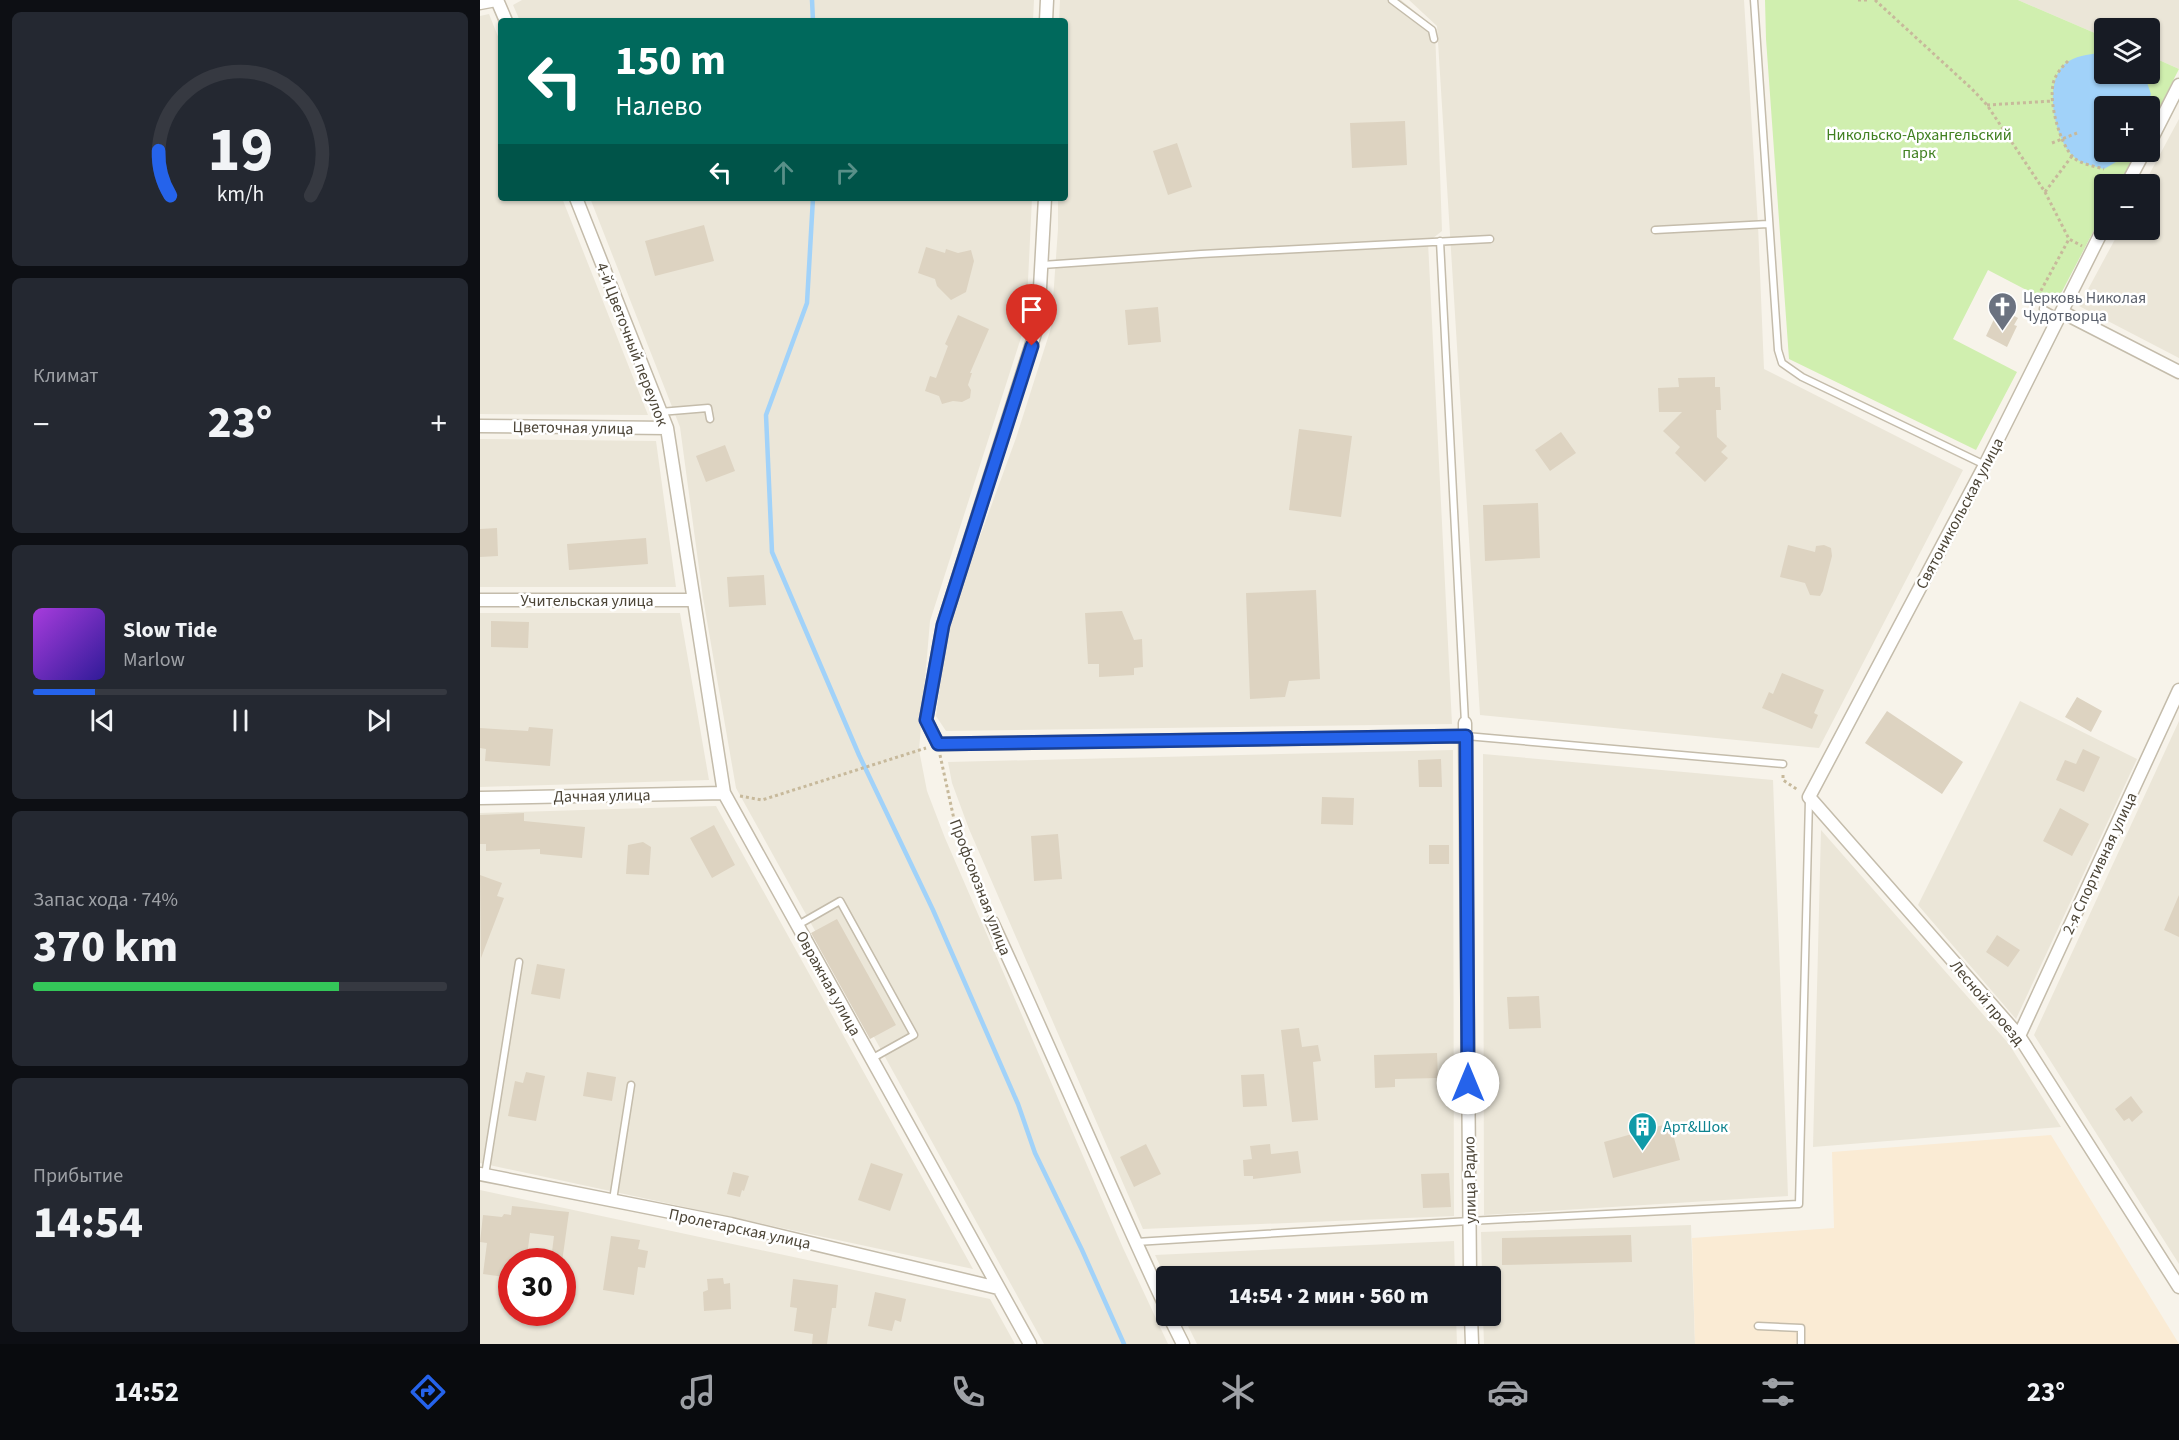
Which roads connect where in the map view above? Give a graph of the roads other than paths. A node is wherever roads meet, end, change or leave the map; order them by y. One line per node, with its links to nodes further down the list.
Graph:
1 (497, 0): 5 (street); 6 (street)
2 (1047, 0): 7 (street)
3 (1392, 0): 8 (lane)
4 (1754, 0): 13 (lane)
5 (480, 3)
6 (505, 18)
7 (1046, 18)
8 (1434, 39)
9 (2179, 86): 10 (street)
10 (2160, 123)
11 (577, 201): 22 (street, 4-й Цветочный переулок)
12 (1045, 201): 18 (street)
13 (1768, 224): 14 (lane); 26 (lane)
14 (1654, 230)
15 (1490, 239): 17 (lane)
16 (2098, 240): 20 (street, Святоникольская улица)
17 (1440, 241): 18 (lane); 30 (lane)
18 (1042, 265): 30 (street)
19 (2043, 309): 20 (lane)
20 (2061, 315): 21 (street); 26 (street, Святоникольская улица)
21 (2179, 372)
22 (660, 412): 23 (lane); 25 (street, 4-й Цветочный переулок)
23 (710, 419)
24 (480, 426): 25 (street, Цветочная улица)
25 (667, 428): 28 (street, 4-й Цветочный переулок)
26 (1985, 465): 33 (street, Святоникольская улица)
27 (480, 600): 28 (street, Учительская улица)
28 (694, 600): 32 (street, Овражная улица)
29 (2179, 690): 38 (street, 2-я Спортивная улица)
30 (1465, 730): 31 (lane); 43 (street, улица Радио)
31 (1783, 764)
32 (724, 793): 34 (street, Дачная улица); 36 (street, Овражная улица)
33 (1809, 797): 38 (street, Лесной проезд); 43 (lane)
34 (480, 798)
35 (992, 922): 44 (street, Профсоюзная улица)
36 (797, 925): 39 (street, Овражная улица); 39 (lane)
37 (519, 962): 41 (lane)
38 (2019, 1036): 47 (street, Лесной проезд)
39 (872, 1059): 48 (street, Овражная улица)
40 (631, 1085): 42 (lane)
41 (482, 1174): 42 (street, Пролетарская улица)
42 (613, 1200): 48 (street, Пролетарская улица)
43 (1469, 1221): 44 (lane); 45 (street, улица Радио)
44 (1135, 1242): 46 (street, Профсоюзная улица)
45 (1470, 1266)
46 (1156, 1287)
47 (2179, 1287)
48 (998, 1288): 52 (street, Овражная улица)
49 (1174, 1326): 53 (street)
50 (1471, 1326): 54 (street)
51 (1758, 1326): 55 (lane)
52 (1030, 1344)
53 (1183, 1344)
54 (1472, 1344)
55 (1801, 1344)

